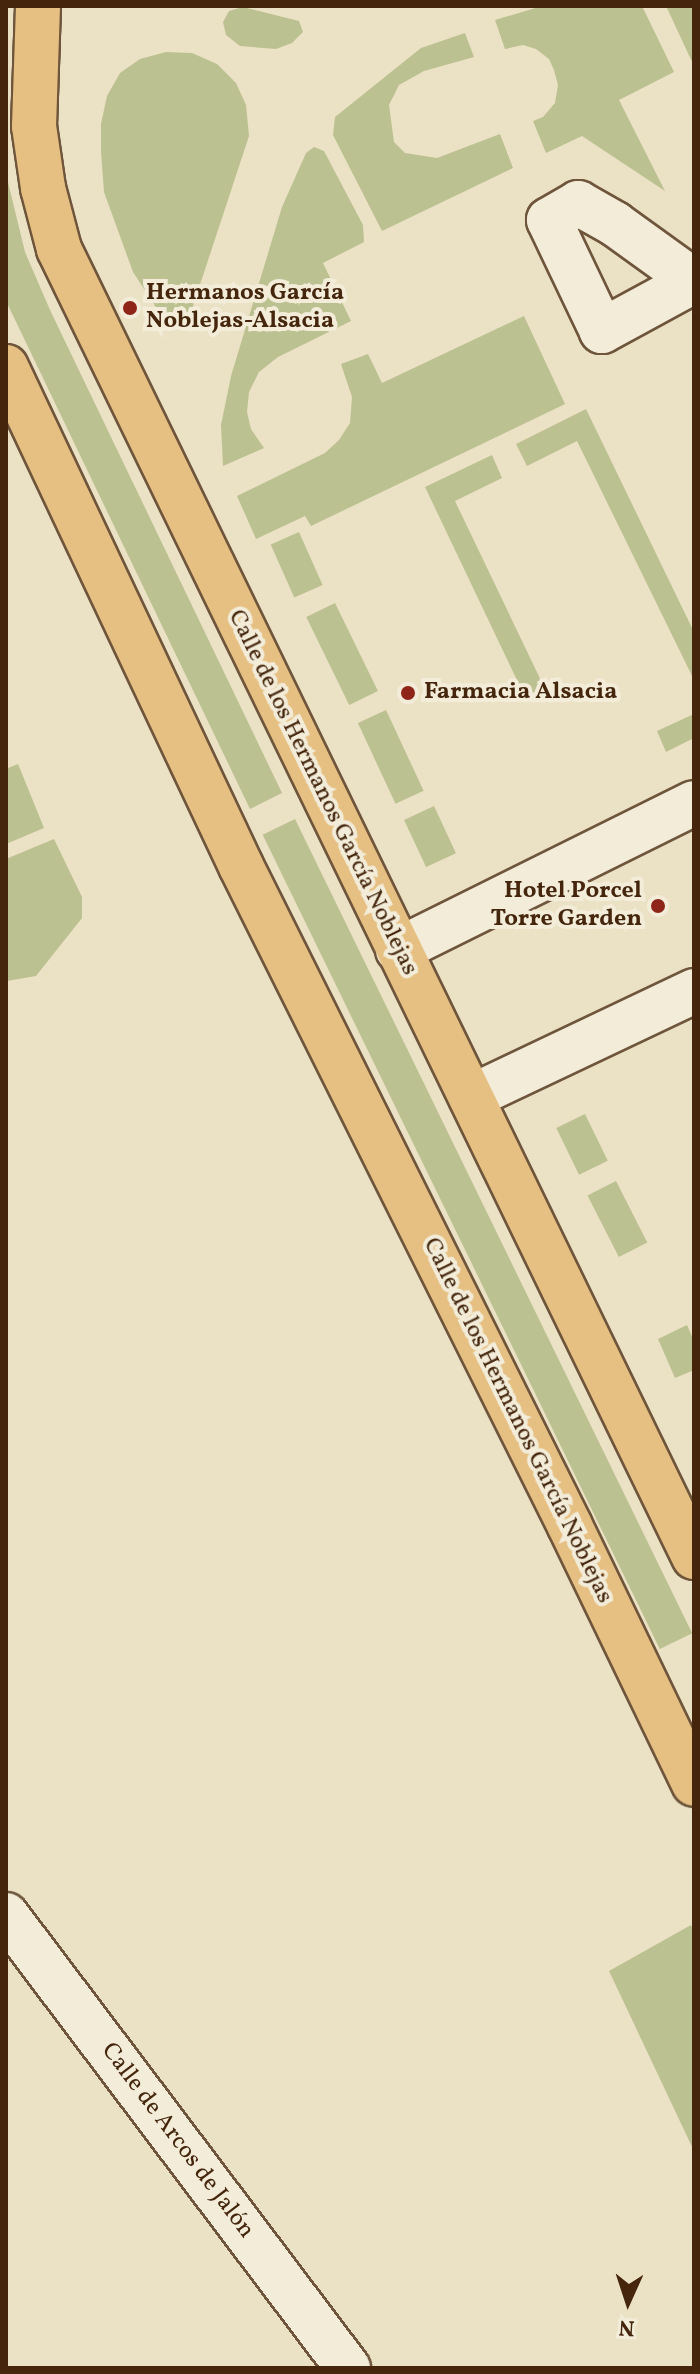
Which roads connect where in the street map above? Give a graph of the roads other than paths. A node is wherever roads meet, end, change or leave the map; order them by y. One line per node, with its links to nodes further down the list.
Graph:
1 (36, 6): 2 (main road); 5 (main road, Calle de los Hermanos García Noblejas)
2 (6, 30)
3 (6, 367): 9 (main road, Calle de los Hermanos García Noblejas)
4 (694, 803): 5 (street)
5 (398, 950): 7 (main road, Calle de los Hermanos García Noblejas)
6 (694, 991): 7 (street)
7 (471, 1097): 8 (main road, Calle de los Hermanos García Noblejas)
8 (694, 1557)
9 (694, 1784)
10 (6, 1915): 11 (street, Calle de Arcos de Jalón)
11 (348, 2368)

